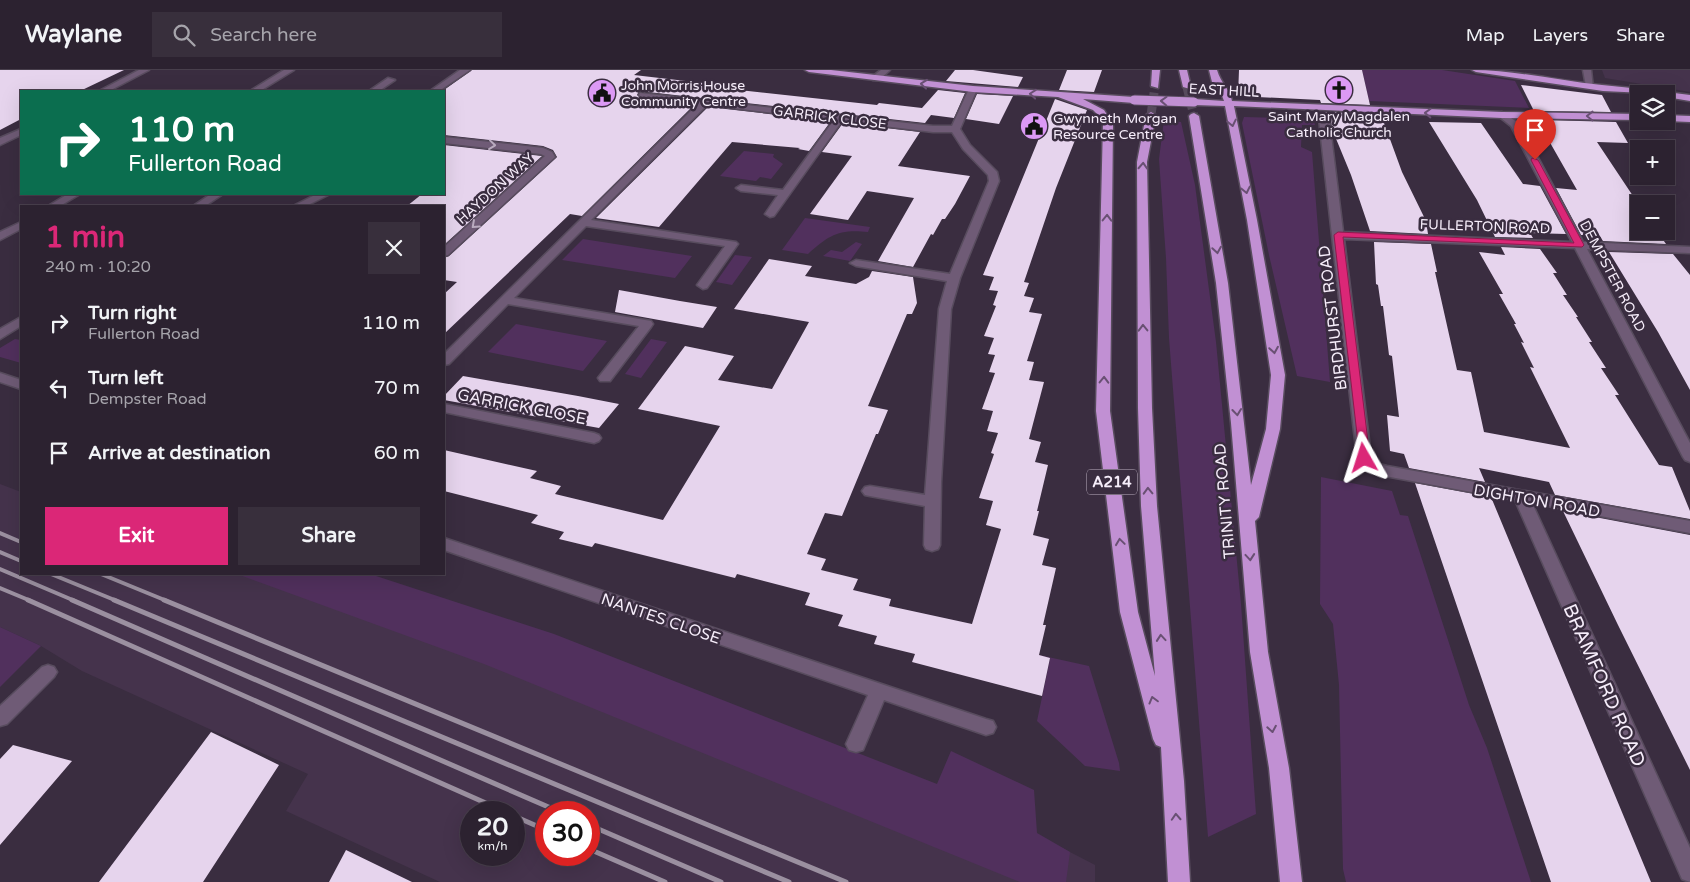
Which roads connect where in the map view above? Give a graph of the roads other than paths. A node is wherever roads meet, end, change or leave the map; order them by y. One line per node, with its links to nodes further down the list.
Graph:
1 (145, 70): 19 (street)
2 (290, 70): 20 (street)
3 (466, 70): 22 (street)
4 (809, 70): 11 (highway, EAST HILL)
5 (886, 70): 11 (street)
6 (1156, 70): 14 (highway)
7 (1183, 70): 16 (highway)
8 (1213, 70): 13 (highway)
9 (1476, 70): 15 (highway)
10 (1586, 70): 15 (street)
11 (876, 78): 18 (highway, EAST HILL, one-way to 11)
12 (391, 80): 21 (street)
13 (1216, 82): 30 (highway); 31 (highway)
14 (1155, 86)
15 (1590, 86): 17 (highway)
16 (1187, 87)
17 (1603, 88): 23 (highway); 27 (highway)
18 (972, 89): 25 (highway, EAST HILL, one-way to 18); 39 (street)
19 (105, 90)
20 (256, 90)
21 (375, 90)
22 (436, 90)
23 (1630, 90)
24 (643, 95): 29 (street, GARRICK CLOSE)
25 (1061, 96): 31 (highway, EAST HILL, one-way to 25, bridge); 85 (highway, A214, one-way to 25)
26 (1675, 96): 28 (highway)
27 (1630, 97)
28 (1690, 98)
29 (705, 102): 35 (street, GARRICK CLOSE); 52 (street)
30 (1227, 104): 31 (highway, EAST HILL); 33 (highway, EAST HILL, one-way to 30); 76 (highway, one-way to 76)
31 (1199, 105): 76 (highway, TRINITY ROAD, one-way to 76)
32 (1152, 115): 85 (highway, A214, one-way to 32)
33 (1502, 115): 34 (highway, EAST HILL, one-way to 33); 56 (street, DEMPSTER ROAD)
34 (1630, 117)
35 (840, 118): 39 (street, GARRICK CLOSE); 44 (street)
36 (1675, 118): 38 (highway)
37 (1324, 119): 54 (street, BIRDHURST ROAD)
38 (1690, 119)
39 (955, 129): 60 (street)
40 (20, 132): 42 (street)
41 (445, 140): 58 (street, HAYDON WAY, one-way to 58)
42 (0, 142)
43 (741, 188): 44 (street)
44 (785, 193): 51 (street)
45 (73, 195): 48 (street)
46 (216, 195): 49 (street)
47 (323, 195): 50 (street)
48 (55, 205)
49 (200, 205)
50 (300, 205)
51 (770, 214)
52 (584, 222): 61 (street); 62 (street)
53 (20, 226): 55 (street)
54 (1338, 235): 56 (street, FULLERTON ROAD); 72 (street, BIRDHURST ROAD)
55 (0, 237)
56 (1579, 245): 57 (street, FULLERTON ROAD); 71 (street, DEMPSTER ROAD)
57 (1690, 250)
58 (445, 251)
59 (856, 263): 60 (street)
60 (954, 278): 75 (street)
61 (702, 285)
62 (506, 300): 65 (street); 67 (street)
63 (20, 323): 64 (street)
64 (0, 335)
65 (445, 360)
66 (0, 378): 68 (street)
67 (605, 378)
68 (20, 385)
69 (445, 408): 70 (street, GARRICK CLOSE)
70 (594, 438)
71 (1690, 457)
72 (1385, 471): 74 (street, DIGHTON ROAD)
73 (870, 492): 75 (street)
74 (1522, 497): 77 (street, DIGHTON ROAD); 86 (street, BRAMFORD ROAD)
75 (932, 502): 79 (street)
76 (1248, 528): 88 (highway, TRINITY ROAD, one-way to 88)
77 (1690, 528)
78 (445, 544): 81 (street, NANTES CLOSE)
79 (932, 545)
80 (48, 672): 82 (street)
81 (879, 691): 83 (street, NANTES CLOSE); 84 (street)
82 (0, 718)
83 (986, 728)
84 (856, 744)
85 (1174, 781): 87 (highway, A214, one-way to 85)
86 (1690, 872)
87 (1179, 882)
88 (1291, 882)

